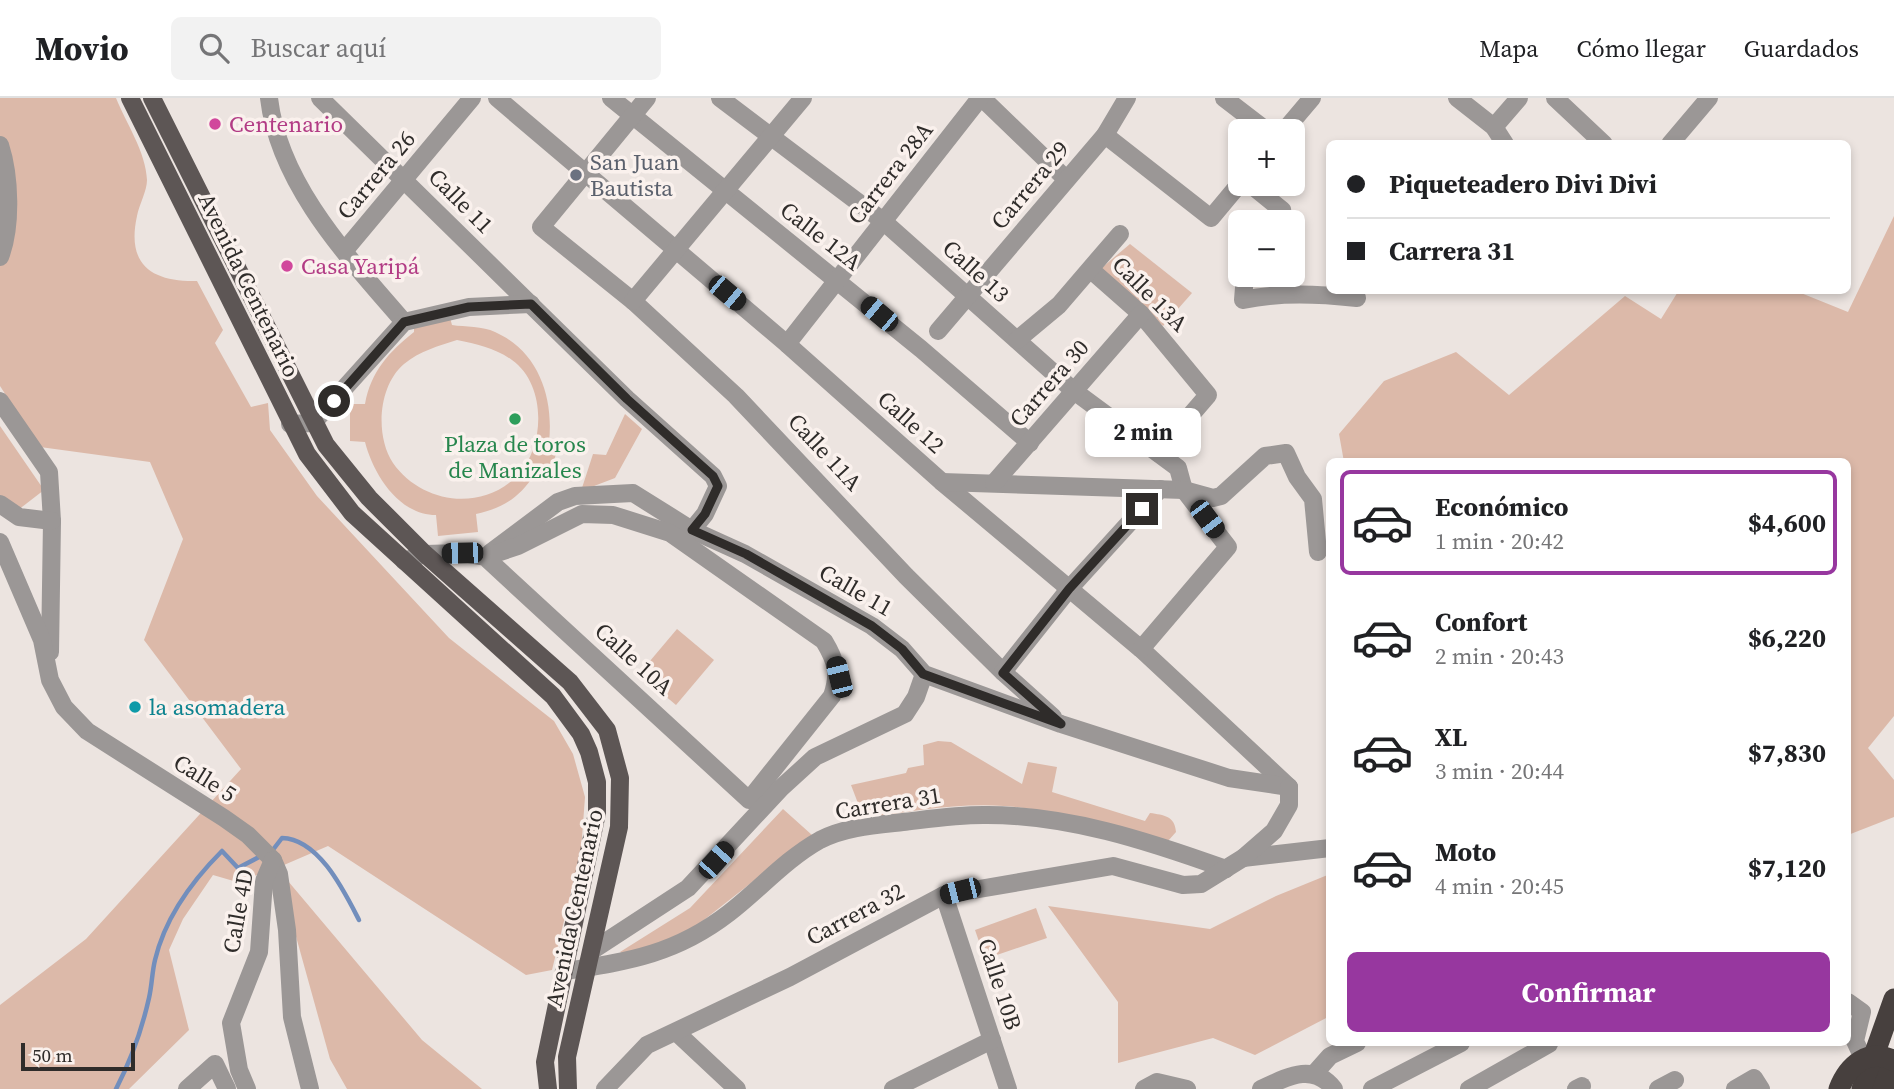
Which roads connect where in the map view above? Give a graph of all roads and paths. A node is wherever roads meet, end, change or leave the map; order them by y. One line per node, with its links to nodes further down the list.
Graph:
1 (130, 98): 56 (main road, Avenida Centenario)
2 (152, 98): 55 (main road, Avenida Centenario)
3 (270, 98): 38 (street)
4 (320, 98): 30 (street, Calle 11)
5 (472, 98): 30 (street, Carrera 26)
6 (497, 98): 29 (street, Calle 12)
7 (611, 98): 19 (street, Calle 12A)
8 (647, 98): 19 (street)
9 (720, 98): 24 (street, Calle 13)
10 (803, 98): 24 (street)
11 (981, 98): 31 (street); 36 (street, Carrera 28A)
12 (1127, 98): 23 (street, Carrera 29)
13 (1224, 98): 20 (street)
14 (1312, 98): 21 (street)
15 (1457, 98): 22 (street)
16 (1518, 98): 22 (street)
17 (1555, 98): 26 (street)
18 (1709, 98): 27 (street)
19 (633, 115): 29 (street); 32 (street, Calle 12A)
20 (1251, 119)
21 (1294, 119)
22 (1494, 127): 25 (street)
23 (1105, 135): 31 (street, Carrera 29); 33 (street)
24 (769, 138): 32 (street); 36 (street, Calle 13)
25 (1502, 140)
26 (1600, 140)
27 (1673, 140)
28 (0, 145): 40 (street)
29 (586, 173): 39 (street, Calle 12); 46 (street, Calle 11A)
30 (404, 179): 38 (street, Carrera 26); 47 (street, Calle 11)
31 (1066, 179): 44 (street, Carrera 29)
32 (724, 192): 39 (street); 42 (street, Calle 12A)
33 (1229, 196)
34 (1265, 196): 35 (street)
35 (1282, 210)
36 (883, 221): 42 (street, Carrera 28A); 44 (street, Calle 13)
37 (1120, 234): 41 (street)
38 (345, 250): 49 (street)
39 (674, 250): 46 (street); 52 (street, Calle 12)
40 (0, 257)
41 (1091, 270): 48 (street, Calle 13A); 51 (street)
42 (837, 280): 52 (street, Carrera 28A); 57 (street, Calle 12A)
43 (1244, 287): 45 (street)
44 (969, 297): 50 (street, Carrera 29); 51 (street, Calle 13)
45 (1357, 298)
46 (633, 301): 73 (street, Calle 11A)
47 (531, 304): 49 (street); 65 (street, Calle 11)
48 (1141, 314): 53 (street, Carrera 30); 58 (street, Calle 13A)
49 (404, 322): 55 (street)
50 (937, 331)
51 (1017, 340): 53 (street, Calle 13)
52 (787, 344): 59 (street, Calle 12)
53 (1074, 391): 57 (street, Carrera 30); 58 (street, Calle 13)
54 (0, 401): 64 (street)
55 (313, 423): 56 (street); 68 (main road, Avenida Centenario)
56 (290, 424): 70 (main road, Avenida Centenario)
57 (1030, 443): 60 (street, Carrera 30)
58 (1158, 453): 62 (street, Calle 13)
59 (942, 482): 60 (street); 71 (street, Calle 12)
60 (994, 484): 61 (street)
61 (1160, 489): 62 (street); 71 (street)
62 (1184, 490): 67 (street); 72 (street)
63 (0, 504): 64 (street)
64 (52, 521): 75 (street)
65 (692, 530): 69 (street, Calle 11); 74 (street, Calle 11)
66 (0, 542): 75 (street, Calle 5)
67 (1318, 552)
68 (425, 554): 69 (street); 70 (street); 84 (main road, Avenida Centenario)
69 (485, 556): 69 (street, Calle 10A)
70 (404, 561): 85 (main road, Avenida Centenario)
71 (1069, 589): 72 (street, Calle 12); 73 (street)
72 (1141, 649): 77 (street, Calle 12)
73 (1003, 673): 76 (street, Calle 11A)
74 (923, 674): 76 (street, Calle 11); 84 (street)
75 (50, 680): 81 (street, Calle 5)
76 (1061, 724): 78 (street, Calle 11)
77 (1257, 757): 78 (street); 79 (street, Calle 12)
78 (1229, 778): 79 (street, Calle 11)
79 (1289, 787): 82 (street)
80 (1326, 849): 82 (street)
81 (272, 860): 103 (street, Calle 4D); 104 (street, Calle 5)
82 (1234, 863): 83 (street, Carrera 32); 84 (street, Carrera 31)
83 (944, 895): 88 (street, Carrera 32); 89 (street, Calle 10B)
84 (592, 959): 85 (street, Carrera 31); 95 (main road, Avenida Centenario)
85 (566, 971): 94 (main road, Avenida Centenario)
86 (1894, 999): 97 (highway)
87 (1851, 1004): 97 (street)
88 (676, 1032): 107 (street, Carrera 32); 108 (street)
89 (992, 1040): 109 (street); 110 (street, Calle 10B)
90 (1351, 1046): 96 (street)
91 (1455, 1046): 113 (street)
92 (1545, 1046): 114 (street)
93 (1894, 1060): 117 (highway, bridge); 118 (highway)
94 (545, 1062): 95 (main road); 105 (main road, Avenida Centenario)
95 (567, 1065): 106 (main road, Avenida Centenario)
96 (1323, 1079): 112 (street)
97 (1865, 1079)
98 (1675, 1080): 115 (street)
99 (1758, 1084): 116 (street)
100 (1181, 1088): 111 (street)
101 (187, 1089): 102 (street)
102 (227, 1089)
103 (247, 1089)
104 (310, 1089)
105 (548, 1089)
106 (568, 1089)
107 (605, 1089)
108 (737, 1089)
109 (893, 1089)
110 (1008, 1089)
111 (1144, 1089)
112 (1261, 1089)
113 (1372, 1089)
114 (1469, 1089)
115 (1658, 1089)
116 (1735, 1089)
117 (1839, 1089)
118 (1883, 1089)

